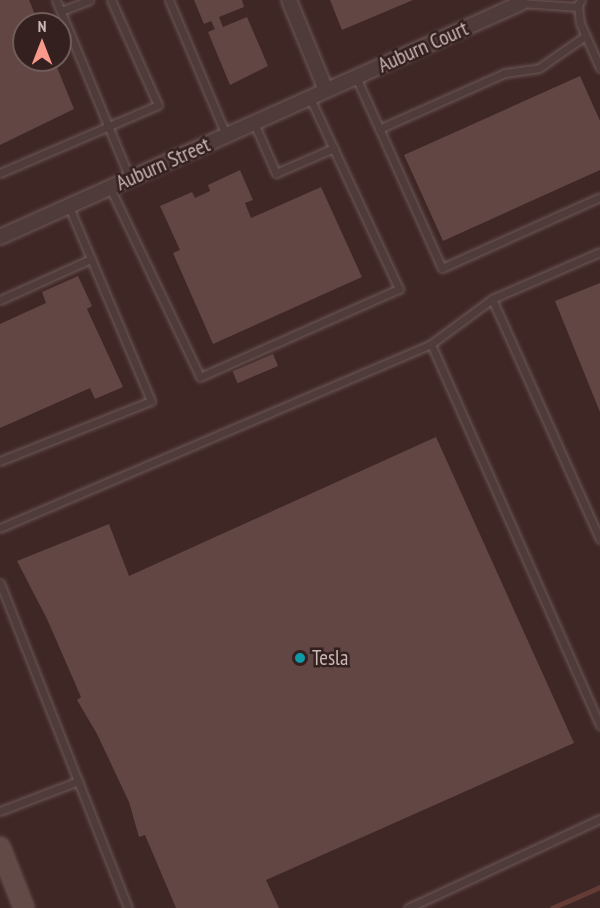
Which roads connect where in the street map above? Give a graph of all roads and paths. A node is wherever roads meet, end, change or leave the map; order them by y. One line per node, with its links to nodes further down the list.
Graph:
1 (56, 0): 8 (lane)
2 (89, 0): 8 (lane)
3 (111, 0): 15 (lane)
4 (169, 0): 17 (lane)
5 (289, 0): 12 (street)
6 (521, 1): 7 (lane); 11 (street, Auburn Court)
7 (580, 4): 9 (lane)
8 (61, 11): 15 (lane)
9 (585, 36): 10 (lane); 16 (lane)
10 (600, 68)
11 (356, 77): 12 (street, Auburn Court); 16 (lane)
12 (326, 90): 13 (street, Auburn Street)
13 (310, 98): 14 (street, Auburn Street); 18 (lane)
14 (254, 123): 17 (street, Auburn Street); 18 (lane)
15 (108, 126): 19 (lane); 20 (lane)
16 (380, 129): 22 (lane)
17 (226, 135): 20 (street, Auburn Street)
18 (334, 148): 21 (lane)
19 (0, 173)
20 (130, 179): 21 (street, Auburn Street)
21 (110, 188): 23 (street, Auburn Street)
22 (600, 197)
23 (69, 207): 24 (street, Auburn Street); 26 (lane)
24 (0, 237)
25 (600, 252): 27 (lane)
26 (91, 259): 28 (lane); 30 (lane)
27 (492, 299): 29 (lane); 32 (lane)
28 (0, 300)
29 (431, 344): 31 (lane); 34 (lane)
30 (0, 461)
31 (0, 528)
32 (600, 539)
33 (0, 583): 35 (lane)
34 (600, 725)
35 (78, 781): 36 (lane); 40 (lane)
36 (0, 811)
37 (600, 819): 41 (lane)
38 (0, 847): 39 (street)
39 (24, 908)
40 (128, 908)
41 (408, 908)

